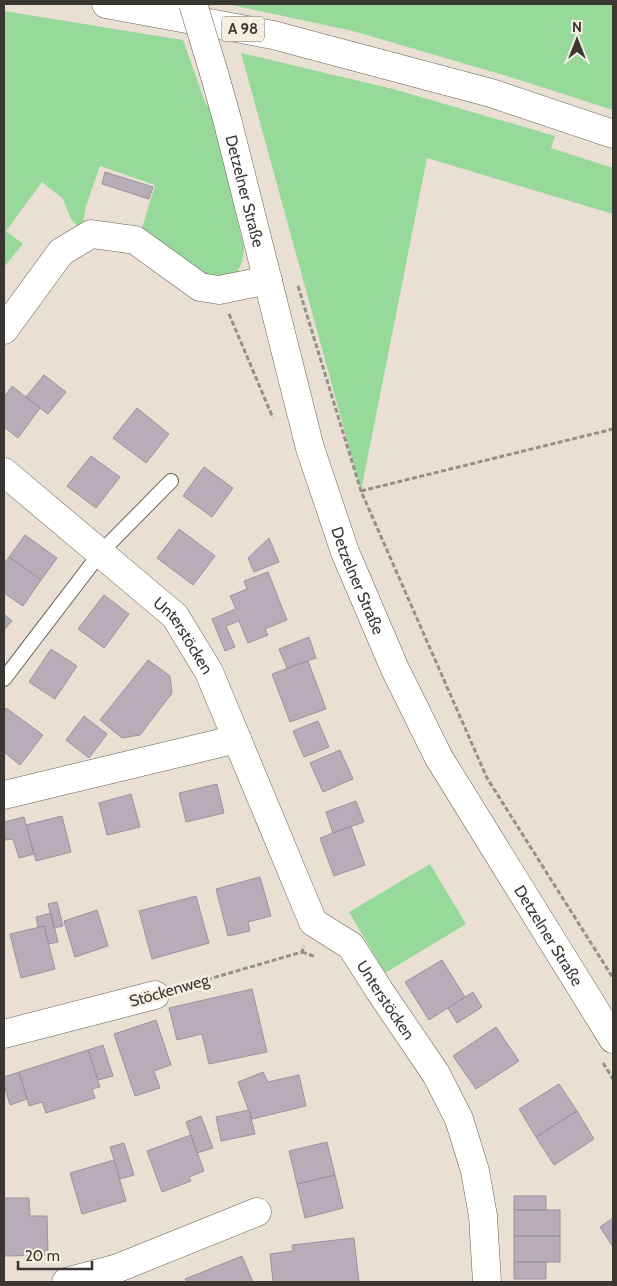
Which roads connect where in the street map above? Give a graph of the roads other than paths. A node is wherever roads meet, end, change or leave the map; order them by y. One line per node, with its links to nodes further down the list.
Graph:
1 (106, 4): 3 (main road, A 98)
2 (193, 4): 4 (main road, Detzelner Straße, bridge)
3 (613, 134)
4 (268, 280): 5 (main road); 14 (main road, Detzelner Straße)
5 (4, 330)
6 (4, 472): 8 (main road, Unterstöcken)
7 (170, 481): 8 (lane)
8 (101, 552): 9 (lane); 10 (main road, Unterstöcken)
9 (4, 679)
10 (237, 739): 11 (main road); 17 (main road, Unterstöcken)
11 (4, 795)
12 (155, 995): 13 (main road, Stöckenweg)
13 (4, 1034)
14 (613, 1039)
15 (256, 1212): 16 (main road)
16 (66, 1282)
17 (486, 1282)

